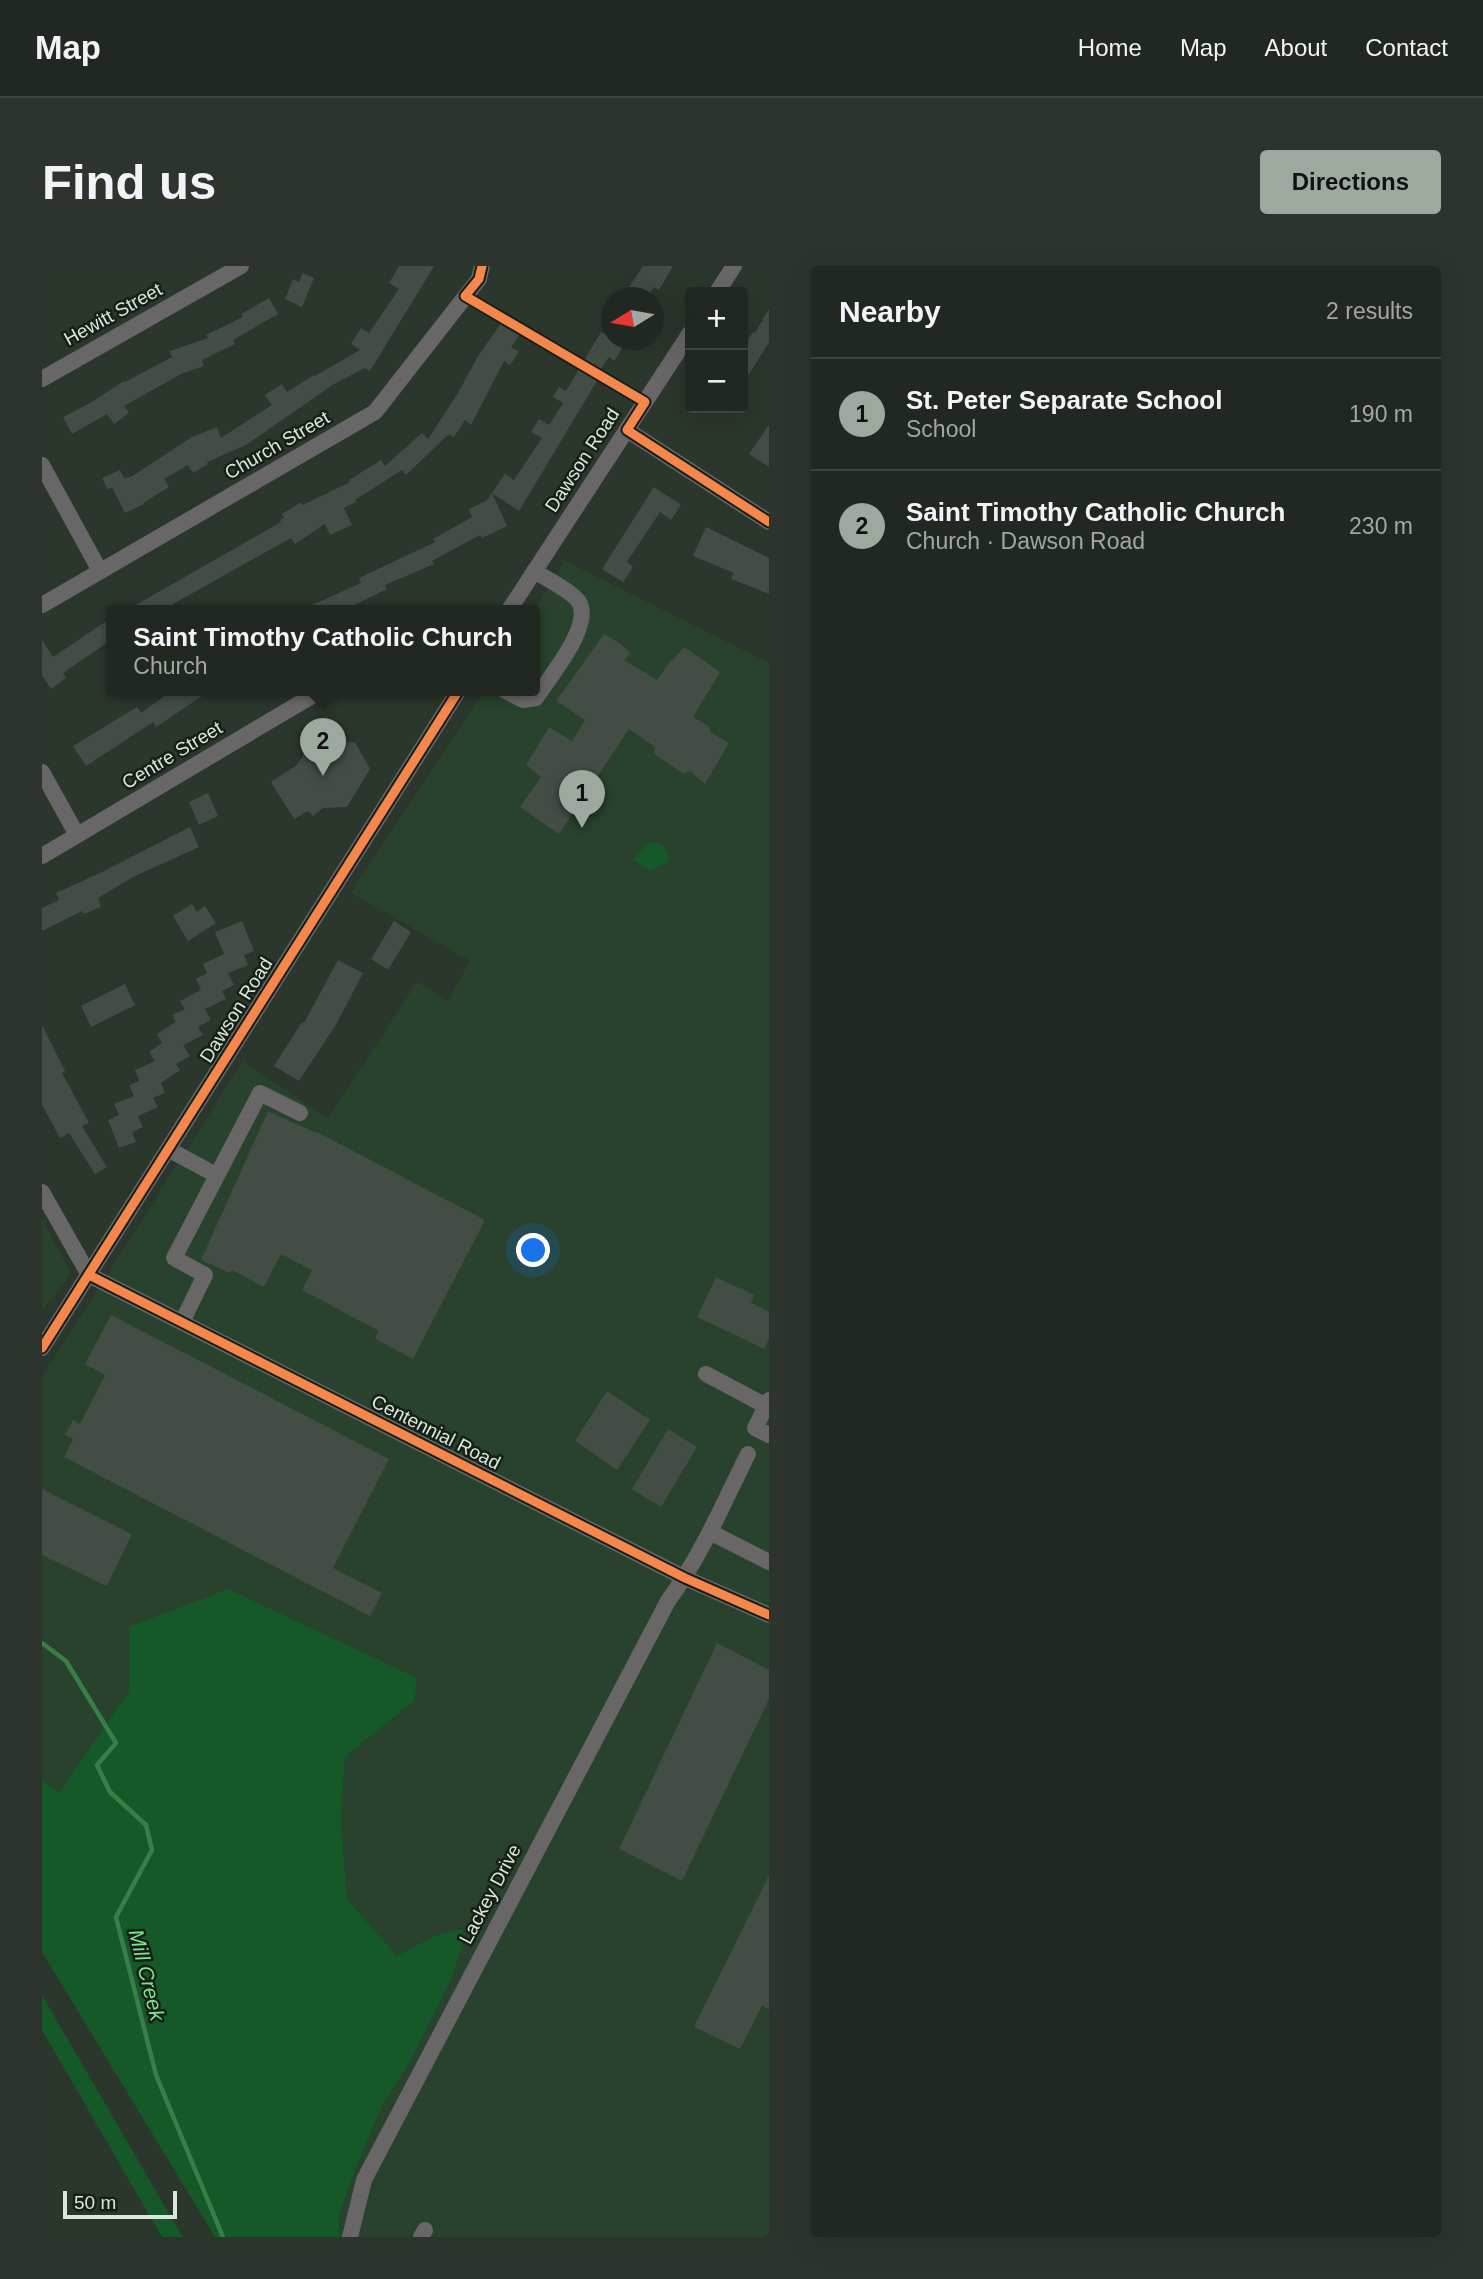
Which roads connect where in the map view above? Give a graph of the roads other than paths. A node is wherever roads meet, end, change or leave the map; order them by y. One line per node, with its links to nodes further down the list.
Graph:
1 (242, 266): 6 (street, Hewitt Street)
2 (482, 266): 10 (street, Church Street)
3 (734, 266): 4 (street)
4 (720, 287)
5 (685, 341): 7 (street, Dawson Road)
6 (42, 379)
7 (627, 430): 9 (street); 11 (street, Dawson Road)
8 (42, 465): 10 (street)
9 (769, 522)
10 (100, 571): 12 (street, Church Street)
11 (534, 571): 13 (street, Dawson Road); 14 (street)
12 (42, 605)
13 (512, 605)
14 (540, 692)
15 (312, 696): 20 (street, Centre Street)
16 (455, 696): 23 (street, Dawson Road)
17 (515, 696): 18 (street)
18 (537, 696)
19 (42, 772): 20 (street)
20 (77, 835): 21 (street, Centre Street)
21 (42, 856)
22 (300, 1113): 24 (street)
23 (168, 1149): 24 (street); 26 (street, Dawson Road)
24 (216, 1175): 27 (street)
25 (42, 1193): 26 (street)
26 (89, 1275): 27 (street, Centennial Road); 28 (street, Dawson Road)
27 (182, 1322): 35 (street, Centennial Road)
28 (42, 1348)
29 (706, 1374): 30 (street)
30 (767, 1403): 31 (street)
31 (769, 1435)
32 (748, 1454): 33 (street, Lackey Drive)
33 (710, 1532): 34 (street); 35 (street, Lackey Drive)
34 (769, 1562)
35 (685, 1578): 36 (street, Centennial Road); 37 (street, Lackey Drive)
36 (769, 1615)
37 (350, 2237)

